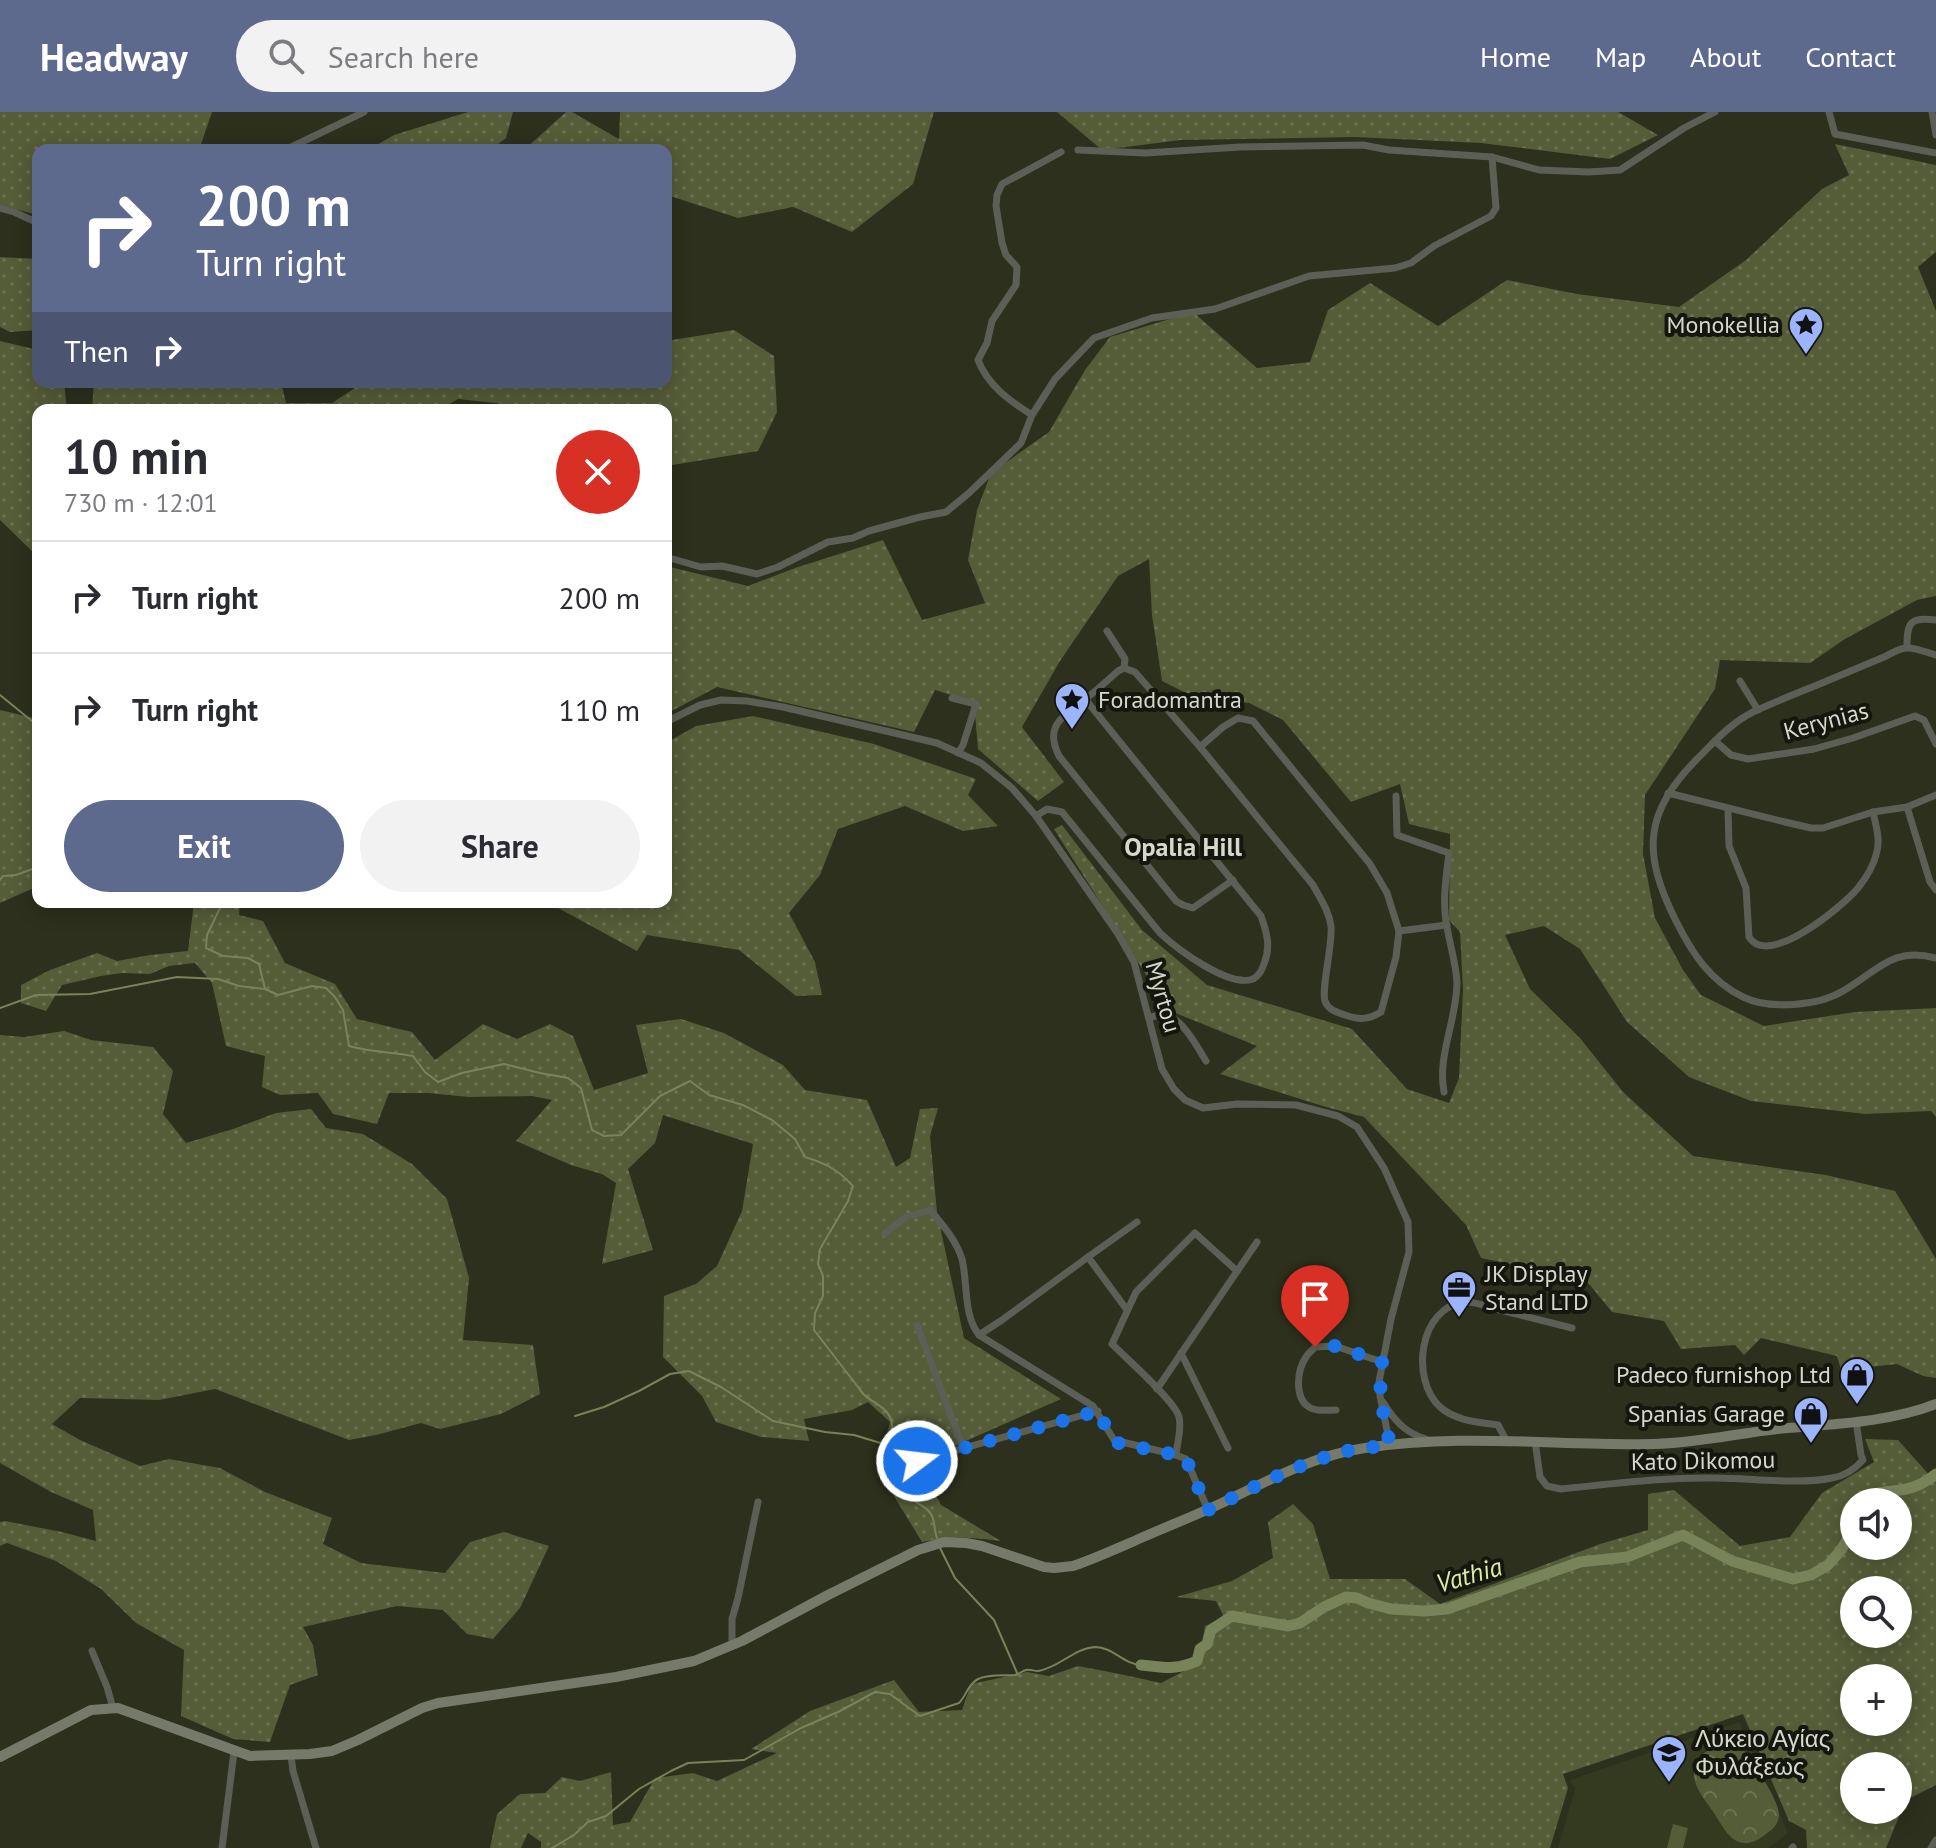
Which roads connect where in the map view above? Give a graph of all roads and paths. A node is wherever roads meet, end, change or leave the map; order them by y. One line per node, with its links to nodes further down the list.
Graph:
1 (364, 112): 6 (street)
2 (1715, 112): 10 (street)
3 (1829, 112): 9 (street)
4 (1932, 112): 5 (street)
5 (1936, 135)
6 (297, 144)
7 (1078, 150): 10 (street)
8 (1061, 152): 13 (street)
9 (1936, 153)
10 (1492, 157): 13 (street)
11 (0, 208): 12 (street)
12 (32, 220)
13 (1032, 415): 14 (street)
14 (672, 559)
15 (1936, 620): 17 (street)
16 (1107, 631): 19 (street)
17 (1907, 647): 18 (street); 23 (street)
18 (1936, 655)
19 (1124, 668): 22 (street); 27 (street)
20 (1740, 681): 23 (street)
21 (952, 698): 28 (street)
22 (1085, 699): 36 (street); 36 (street)
23 (1758, 710): 25 (street)
24 (672, 719): 28 (street, Myrtou)
25 (1715, 741): 26 (street, Kerynias); 29 (street)
26 (1936, 744)
27 (1200, 747): 39 (street); 39 (street)
28 (958, 753): 35 (street, Myrtou)
29 (1668, 793): 33 (street); 40 (street)
30 (1936, 795): 32 (street)
31 (1396, 796): 38 (street)
32 (1907, 807): 34 (street); 37 (street)
33 (1728, 809): 34 (street); 34 (street)
34 (1873, 812)
35 (1036, 816): 36 (street); 41 (street, Myrtou)
36 (1233, 880)
37 (1936, 890)
38 (1447, 925): 39 (street); 43 (street)
39 (1399, 931)
40 (1936, 958)
41 (1149, 1018): 42 (street); 54 (street, Myrtou)
42 (1206, 1061)
43 (1444, 1092)
44 (1137, 1222): 47 (street)
45 (885, 1233): 52 (street)
46 (1257, 1242): 48 (street)
47 (1088, 1257): 49 (street); 52 (street)
48 (1237, 1271): 49 (street); 53 (street)
49 (1127, 1310): 55 (street)
50 (917, 1325): 65 (street)
51 (1572, 1328): 61 (street)
52 (979, 1335): 59 (street)
53 (1181, 1353): 55 (street); 66 (street)
54 (1382, 1362): 56 (street, Myrtou); 58 (street)
55 (1157, 1389): 67 (street)
56 (1380, 1396): 62 (street); 64 (street, Myrtou)
57 (1936, 1404): 60 (street)
58 (1336, 1410)
59 (1098, 1411): 65 (street); 67 (street)
60 (1856, 1421): 63 (street); 63 (street, Kato Dikomou)
61 (1506, 1440): 62 (street); 63 (street)
62 (1433, 1441): 64 (street)
63 (1535, 1441)
64 (1390, 1445): 70 (street)
65 (963, 1448): 68 (street)
66 (1228, 1448)
67 (1176, 1455): 70 (street)
68 (917, 1461)
69 (758, 1502): 71 (street)
70 (1208, 1510): 71 (street)
71 (732, 1645): 75 (street)
72 (92, 1651): 73 (street)
73 (113, 1708): 74 (street); 76 (street)
74 (234, 1752): 75 (street); 78 (street)
75 (291, 1756): 79 (street)
76 (0, 1757)
77 (1936, 1840): 80 (street)
78 (222, 1848)
79 (316, 1848)
80 (1931, 1848)

